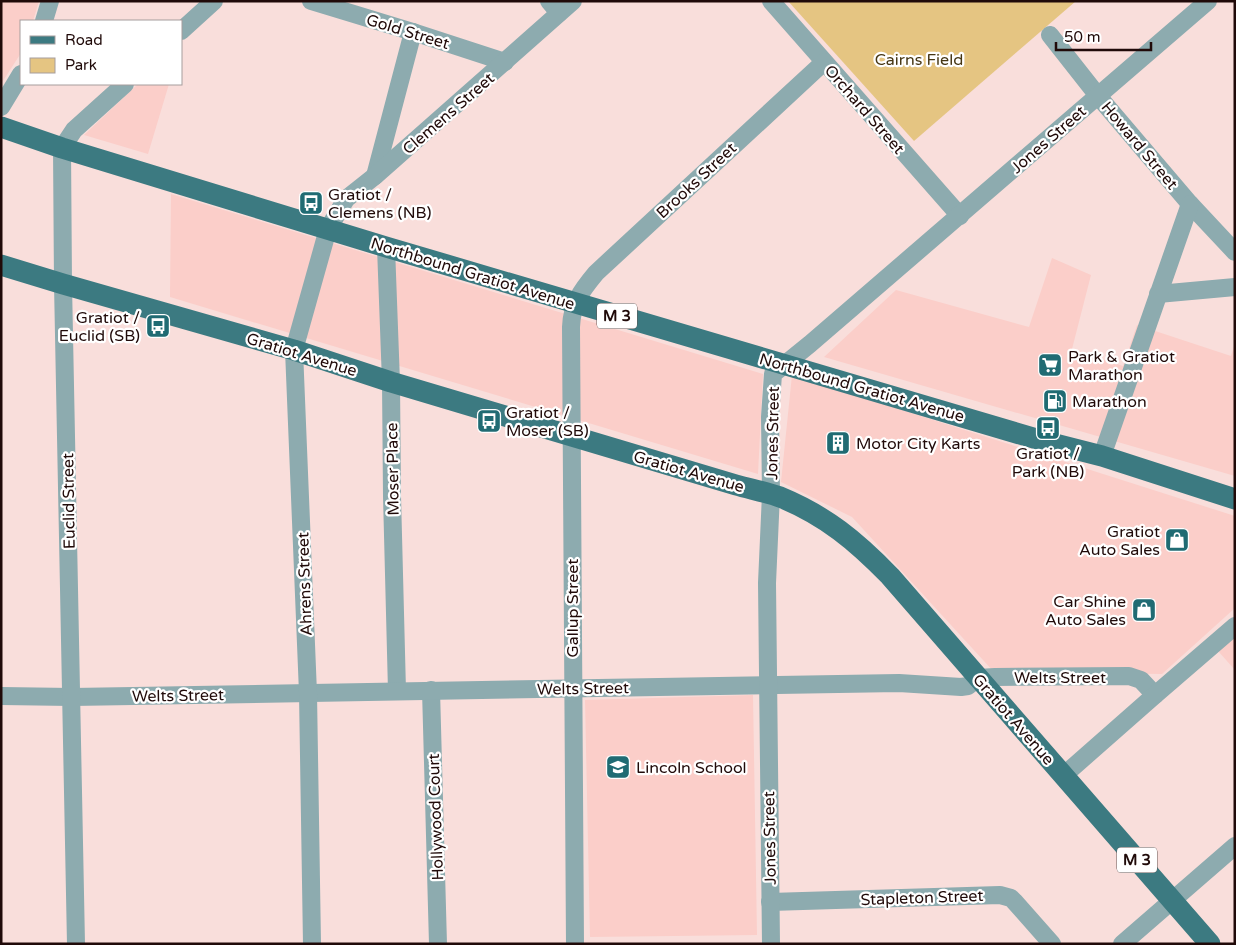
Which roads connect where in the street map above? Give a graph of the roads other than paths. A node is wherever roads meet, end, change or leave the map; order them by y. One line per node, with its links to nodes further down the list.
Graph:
1 (50, 1): 8 (street)
2 (214, 1): 9 (street)
3 (311, 1): 10 (street, Gold Street)
4 (573, 1): 7 (street, Clemens Street)
5 (772, 1): 13 (street, Orchard Street)
6 (1208, 1): 16 (street, Jones Street)
7 (554, 7): 12 (street, Clemens Street)
8 (44, 20)
9 (182, 31)
10 (414, 32): 12 (street, Gold Street); 20 (street)
11 (1050, 35): 16 (street, Howard Street)
12 (505, 62): 20 (street, Clemens Street)
13 (824, 62): 22 (street, Orchard Street); 30 (street, Brooks Street)
14 (20, 76): 17 (street)
15 (124, 85): 19 (street)
16 (1098, 96): 21 (street, Howard Street); 22 (street, Jones Street)
17 (1, 107)
18 (1, 127): 19 (main road, Northbound Gratiot Avenue / M 3)
19 (62, 148): 23 (main road, Northbound Gratiot Avenue / M 3); 27 (street, Euclid Street)
20 (375, 176): 23 (street, Clemens Street)
21 (1190, 204): 25 (street, Howard Street); 29 (street)
22 (960, 216): 32 (street, Jones Street)
23 (328, 229): 24 (main road, Northbound Gratiot Avenue / M 3); 31 (street, Ahrens Street)
24 (386, 247): 30 (main road, Northbound Gratiot Avenue / M 3); 33 (street, Moser Place)
25 (1235, 252)
26 (1, 265): 27 (main road, Gratiot Avenue / M 3)
27 (63, 284): 31 (main road, Gratiot Avenue / M 3); 47 (street, Euclid Street)
28 (1235, 287): 29 (street)
29 (1158, 294): 35 (street)
30 (575, 304): 32 (main road, Northbound Gratiot Avenue / M 3); 34 (street, Gallup Street)
31 (294, 350): 33 (main road, Gratiot Avenue / M 3); 44 (street, Ahrens Street)
32 (785, 364): 35 (main road, Northbound Gratiot Avenue / M 3); 36 (street, Jones Street)
33 (391, 382): 34 (main road, Gratiot Avenue / M 3); 43 (street, Moser Place)
34 (572, 436): 36 (main road, Gratiot Avenue / M 3); 41 (street, Gallup Street)
35 (1102, 456): 37 (main road, Northbound Gratiot Avenue / M 3)
36 (771, 494): 39 (main road, Gratiot Avenue / M 3); 40 (street, Jones Street)
37 (1235, 499)
38 (1235, 626): 45 (street)
39 (978, 678): 40 (street, Welts Street); 45 (street, Welts Street); 48 (main road, Gratiot Avenue / M 3)
40 (767, 686): 41 (street, Welts Street); 51 (street, Jones Street)
41 (572, 688): 42 (street, Welts Street); 55 (street, Gallup Street)
42 (431, 690): 43 (street, Welts Street); 54 (street, Hollywood Court)
43 (398, 691): 44 (street, Welts Street)
44 (308, 692): 47 (street, Welts Street); 53 (street, Ahrens Street)
45 (1155, 694): 48 (street)
46 (1, 696): 47 (street, Welts Street)
47 (72, 697): 52 (street, Euclid Street)
48 (1064, 776): 50 (main road, Gratiot Avenue / M 3)
49 (1235, 846): 50 (street)
50 (1172, 900): 58 (street); 59 (main road, Gratiot Avenue / M 3)
51 (770, 902): 56 (street, Jones Street); 57 (street, Stapleton Street)
52 (76, 944)
53 (312, 944)
54 (438, 944)
55 (575, 944)
56 (771, 944)
57 (1052, 944)
58 (1122, 944)
59 (1210, 944)

